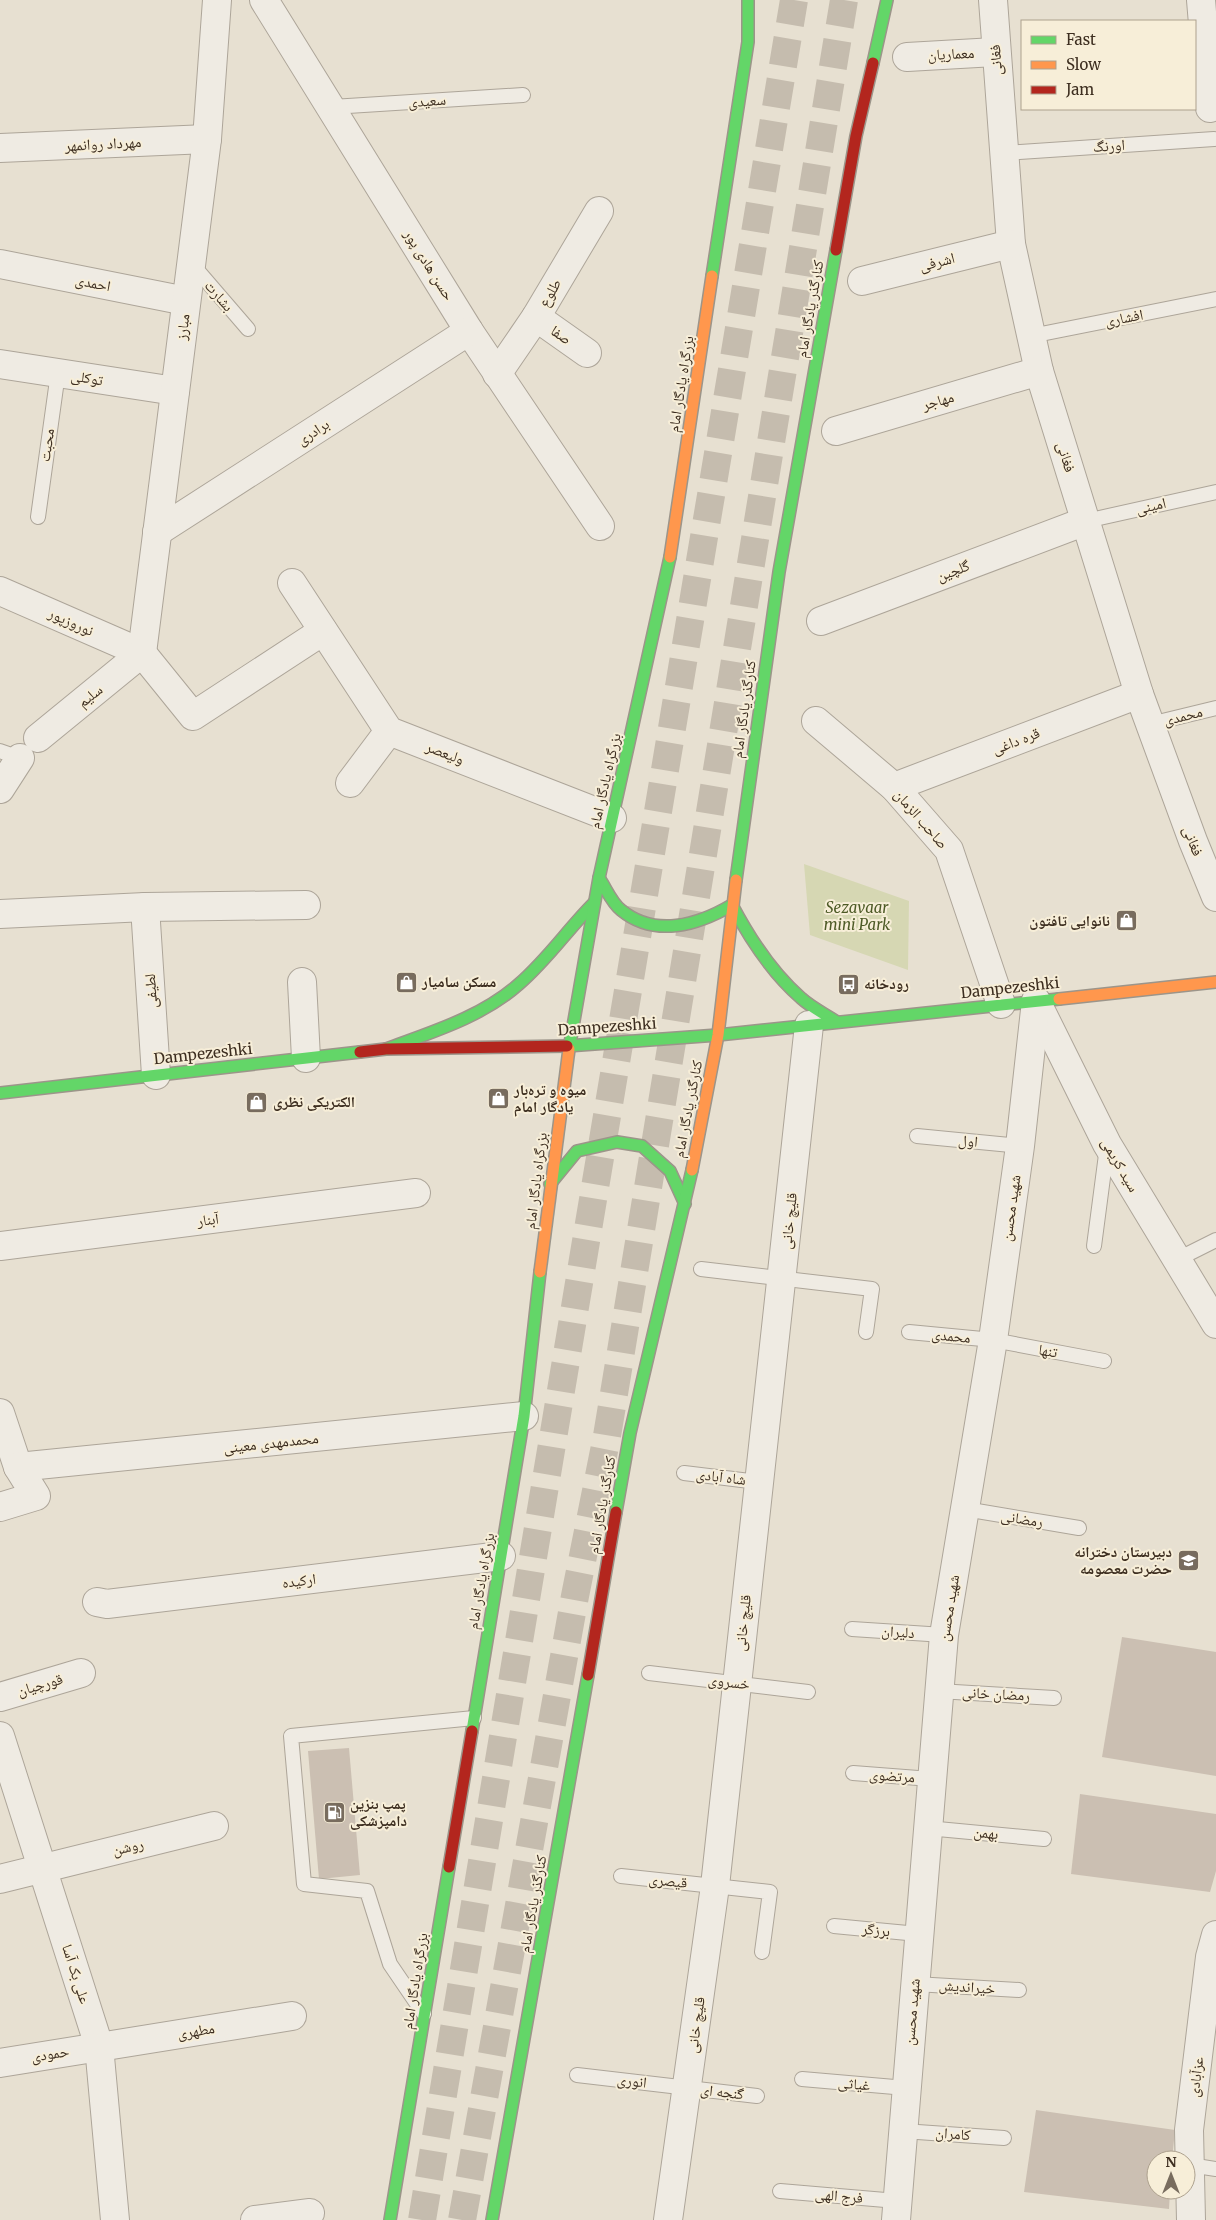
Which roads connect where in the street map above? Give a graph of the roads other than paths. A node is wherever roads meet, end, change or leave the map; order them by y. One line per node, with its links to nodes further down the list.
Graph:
1 (217, 0): 12 (street, مبارز)
2 (264, 0): 10 (street, حسن هادی پور)
3 (748, 0): 54 (main road, بزرگراه یادگار امام)
4 (886, 0): 59 (main road, کنارگذر یادگار امام)
5 (993, 0): 7 (street, فغانی)
6 (1201, 0): 11 (street)
7 (996, 52): 8 (street, معماریان); 15 (street, فغانی)
8 (907, 57)
9 (523, 95): 10 (lane, سعیدی)
10 (332, 108): 25 (street, حسن هادی پور)
11 (1210, 108)
12 (207, 139): 14 (street, مهرداد روانمهر); 19 (street, مبارز)
13 (1214, 140): 15 (lane, اورنگ)
14 (0, 148)
15 (1004, 153): 17 (street, فغانی)
16 (598, 211): 23 (street, طلوع)
17 (1011, 244): 20 (street, اشرفی); 26 (street, فغانی)
18 (0, 264): 22 (street, احمدی)
19 (191, 264): 22 (street, مبارز); 24 (lane, بشارت)
20 (862, 280)
21 (1216, 299): 26 (lane, افشاری)
22 (186, 302): 32 (street, مبارز)
23 (536, 317): 27 (street, صفا); 31 (street, طلوع)
24 (248, 329)
25 (469, 331): 31 (street, حسن هادی پور); 38 (street, برادری)
26 (1031, 336): 29 (street, فغانی)
27 (587, 353)
28 (0, 364): 30 (street, توکلی)
29 (1039, 371): 33 (street, مهاجر); 36 (street, فغانی)
30 (58, 373): 32 (street, توکلی); 35 (lane, محبت)
31 (497, 374): 37 (street, حسن هادی پور)
32 (175, 391): 38 (street, مبارز)
33 (836, 432)
34 (1216, 492): 36 (lane, امینی)
35 (38, 516)
36 (1086, 521): 41 (street, گلچین); 44 (street, فغانی)
37 (600, 526)
38 (157, 532): 43 (street, مبارز)
39 (292, 583): 42 (street)
40 (0, 591): 43 (street, نوروزپور)
41 (820, 621)
42 (323, 631): 43 (street); 48 (street)
43 (142, 654): 49 (street, سلیم)
44 (1138, 694): 47 (street, فغانی); 52 (street, قره داغی)
45 (1216, 708): 47 (lane, محمدی)
46 (816, 721): 52 (street, صاحب الزمان)
47 (1150, 724): 56 (street, فغانی)
48 (389, 731): 51 (street); 54 (street, ولیعصر)
49 (38, 738)
50 (10, 755): 53 (street)
51 (350, 783)
52 (894, 788): 65 (street, صاحب الزمان)
53 (0, 789)
54 (612, 818): 55 (main road, بزرگراه یادگار امام)
55 (599, 878): 57 (main road, بزرگراه یادگار امام); 59 (main road)
56 (1216, 897)
57 (594, 904): 69 (main road, بزرگراه یادگار امام); 70 (main road)
58 (306, 905): 60 (street)
59 (732, 905): 66 (main road); 68 (main road, کنارگذر یادگار امام)
60 (146, 907): 61 (street); 72 (street, لطیفی)
61 (0, 914)
62 (302, 982): 71 (street)
63 (1216, 982): 64 (main road, Dampezeshki)
64 (1036, 1001): 65 (main road, Dampezeshki); 75 (street, سید کریمی); 76 (street, شهید محسن)
65 (1001, 1004): 66 (main road, Dampezeshki)
66 (837, 1022): 67 (main road, Dampezeshki)
67 (809, 1025): 68 (main road, Dampezeshki); 85 (street, قلیچ خانی)
68 (718, 1035): 69 (main road, Dampezeshki); 79 (main road, کنارگذر یادگار امام)
69 (569, 1046): 70 (main road, Dampezeshki); 77 (main road, بزرگراه یادگار امام)
70 (386, 1049): 71 (main road, Dampezeshki)
71 (306, 1058): 72 (main road, Dampezeshki)
72 (156, 1075): 73 (main road, Dampezeshki)
73 (0, 1093)
74 (917, 1136): 76 (lane, اول)
75 (1107, 1144): 82 (lane); 83 (street, سید کریمی)
76 (1020, 1146): 89 (street, شهید محسن)
77 (550, 1184): 79 (main road); 92 (main road, بزرگراه یادگار امام)
78 (416, 1193): 81 (street, آبنار)
79 (685, 1204): 146 (main road, کنارگذر یادگار امام)
80 (1216, 1240): 83 (lane)
81 (0, 1246)
82 (1094, 1246)
83 (1176, 1260): 86 (street, سید کریمی)
84 (701, 1269): 85 (lane)
85 (782, 1279): 87 (lane); 95 (street, قلیچ خانی)
86 (1216, 1324)
87 (866, 1332)
88 (909, 1332): 89 (lane, محمدی)
89 (993, 1340): 90 (lane, تنها); 97 (street, شهید محسن)
90 (1104, 1361)
91 (0, 1413): 93 (street)
92 (524, 1416): 93 (street, محمدمهدی معینی); 99 (main road, بزرگراه یادگار امام)
93 (18, 1467): 96 (street)
94 (684, 1473): 95 (lane, شاه آبادی)
95 (758, 1482): 105 (street, قلیچ خانی)
96 (0, 1507)
97 (965, 1510): 98 (lane, رمضانی); 102 (street, شهید محسن)
98 (1079, 1528)
99 (501, 1556): 100 (street, ارکیده); 110 (main road, بزرگراه یادگار امام)
100 (98, 1602)
101 (852, 1629): 102 (lane, دلیران)
102 (944, 1635): 106 (street, شهید محسن)
103 (81, 1673): 108 (street, قورچیان)
104 (649, 1673): 105 (lane, خسروی)
105 (737, 1683): 107 (lane, خسروی); 120 (street, قلیچ خانی)
106 (938, 1691): 109 (lane, رمضان خانی); 113 (street, شهید محسن)
107 (808, 1692)
108 (0, 1697)
109 (1054, 1698)
110 (474, 1718): 128 (main road, بزرگراه یادگار امام); 128 (lane)
111 (0, 1736): 117 (street, علی بک آسا)
112 (853, 1774): 113 (lane, مرتضوی)
113 (931, 1779): 115 (street, شهید محسن)
114 (214, 1826): 117 (street, روشن)
115 (927, 1828): 116 (lane, بهمن); 122 (street, شهید محسن)
116 (1044, 1839)
117 (42, 1867): 119 (street, روشن); 130 (street, علی بک آسا)
118 (621, 1876): 120 (lane, قیصری)
119 (0, 1879)
120 (715, 1886): 124 (lane, قیصری); 134 (street, قلیچ خانی)
121 (834, 1926): 122 (lane, برزگر)
122 (918, 1934): 126 (street, شهید محسن)
123 (1216, 1935): 125 (street, عزآبادی)
124 (762, 1952)
125 (1212, 1979): 139 (street, عزآبادی)
126 (915, 1984): 127 (lane, خیراندیش); 135 (street, شهید محسن)
127 (1019, 1990)
128 (424, 2015): 145 (main road, بزرگراه یادگار امام)
129 (292, 2016): 130 (street, مطهری)
130 (99, 2046): 131 (street, حمودی); 143 (street, علی بک آسا)
131 (0, 2062)
132 (577, 2075): 134 (lane, انوری)
133 (802, 2079): 135 (lane, غیاثی)
134 (687, 2088): 136 (lane, گنجه ای); 147 (street, قلیچ خانی)
135 (906, 2088): 137 (street, شهید محسن)
136 (757, 2096)
137 (903, 2131): 138 (lane, کامران); 141 (street, شهید محسن)
138 (1004, 2138)
139 (1203, 2167): 148 (street, عزآبادی)
140 (780, 2191): 141 (lane, فرج الهی)
141 (896, 2211)
142 (310, 2213): 144 (street)
143 (115, 2220)
144 (255, 2220)
145 (390, 2220)
146 (492, 2220)
147 (668, 2220)
148 (1190, 2220)

